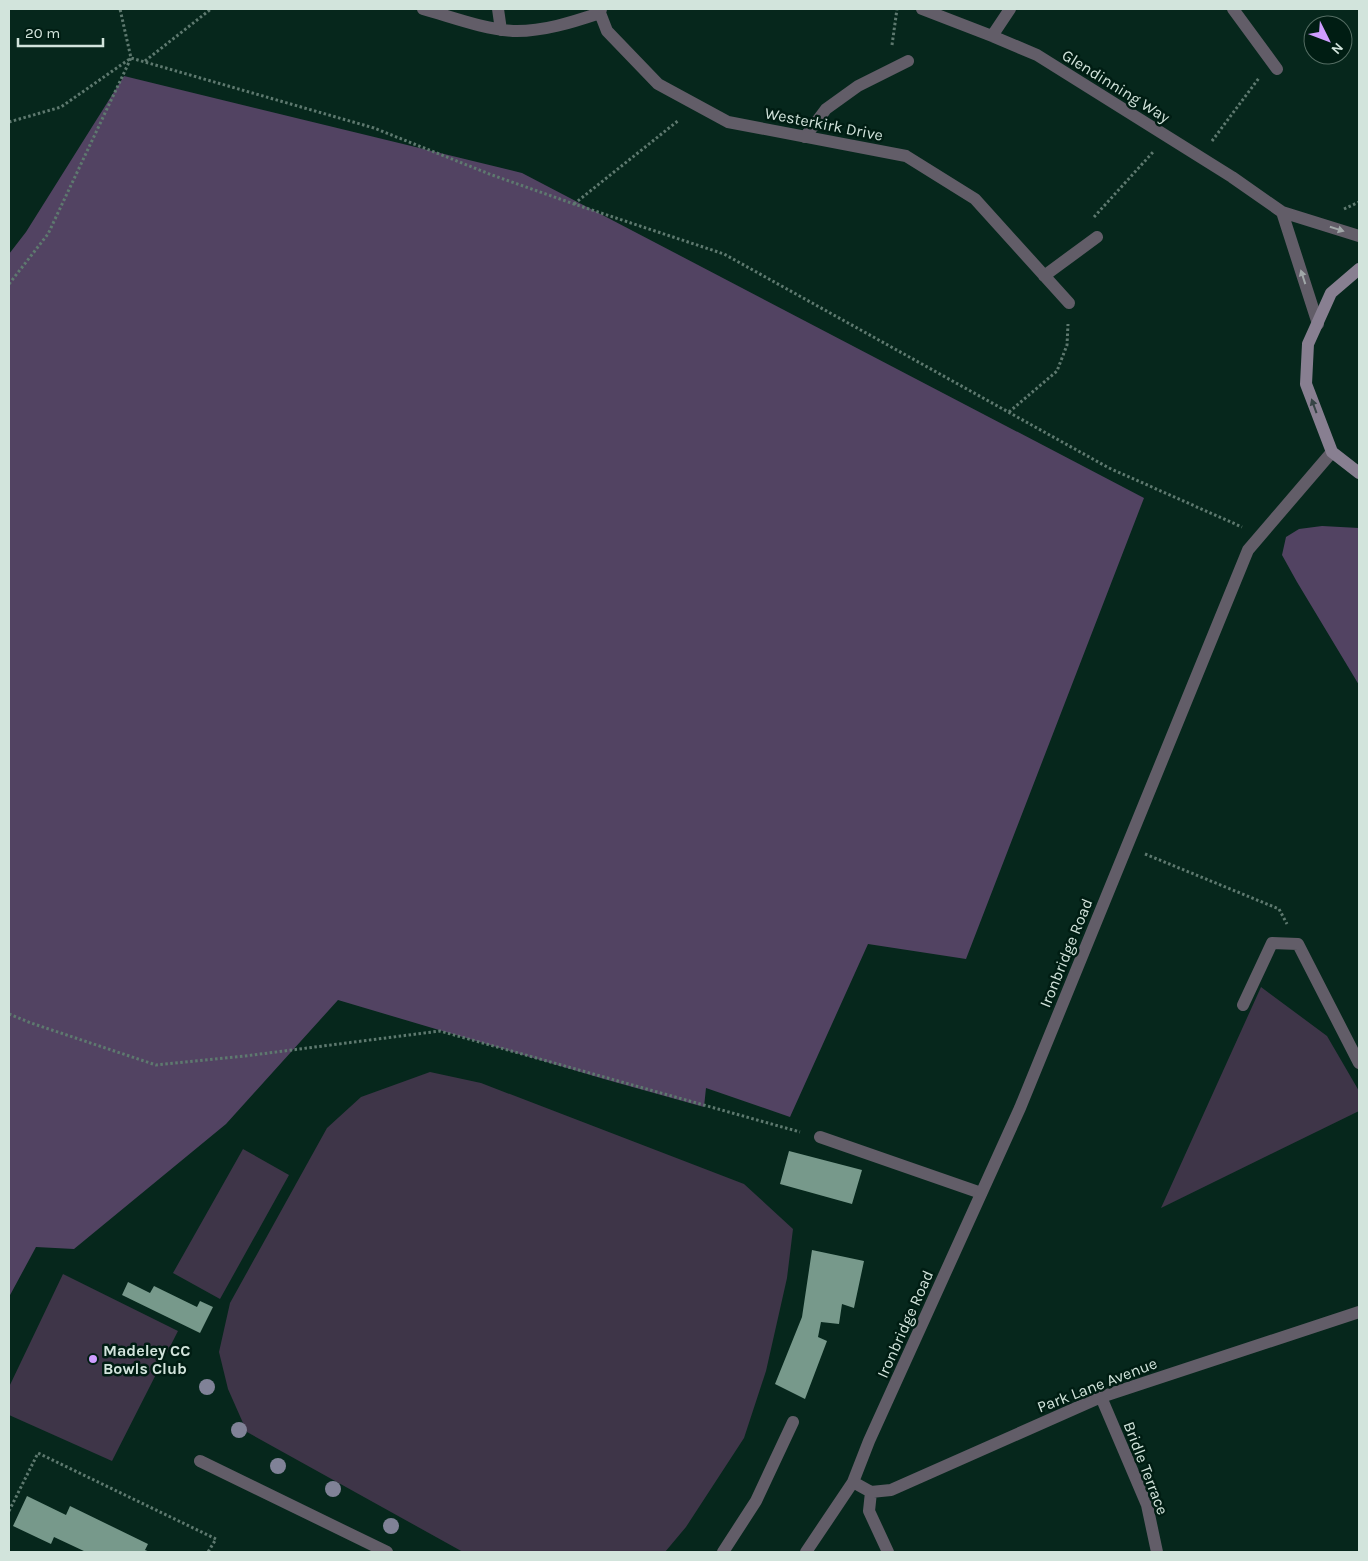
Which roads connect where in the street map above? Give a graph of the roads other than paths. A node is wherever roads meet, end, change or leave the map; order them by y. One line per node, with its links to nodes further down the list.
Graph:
1 (424, 9): 7 (street)
2 (498, 9): 7 (street)
3 (922, 9): 8 (street, Glendinning Way)
4 (1010, 9): 8 (street)
5 (1232, 9): 10 (street)
6 (600, 11): 7 (street); 11 (street, Westerkirk Drive)
7 (501, 30)
8 (992, 36): 12 (street, Glendinning Way)
9 (908, 61): 11 (street)
10 (1274, 66)
11 (805, 137): 16 (street, Westerkirk Drive)
12 (1282, 212): 14 (street, Glendinning Way, one-way to 14); 18 (street, one-way to 12)
13 (1097, 236): 16 (street)
14 (1359, 236)
15 (1359, 269): 18 (main road)
16 (1044, 276): 17 (street, Westerkirk Drive)
17 (1069, 303)
18 (1318, 324): 19 (main road, one-way to 18)
19 (1332, 452): 20 (main road); 24 (street, Ironbridge Road)
20 (1359, 474)
21 (1242, 1005): 22 (street)
22 (1359, 1063)
23 (820, 1137): 24 (street)
24 (981, 1193): 29 (street, Ironbridge Road)
25 (1359, 1312): 26 (street, Park Lane Avenue)
26 (1100, 1398): 30 (street, Park Lane Avenue); 35 (street, Bridle Terrace)
27 (793, 1422): 32 (street)
28 (200, 1461): 31 (street)
29 (853, 1482): 30 (street); 33 (street, Ironbridge Road)
30 (871, 1492): 34 (street)
31 (387, 1552)
32 (723, 1552)
33 (806, 1552)
34 (888, 1552)
35 (1157, 1552)

